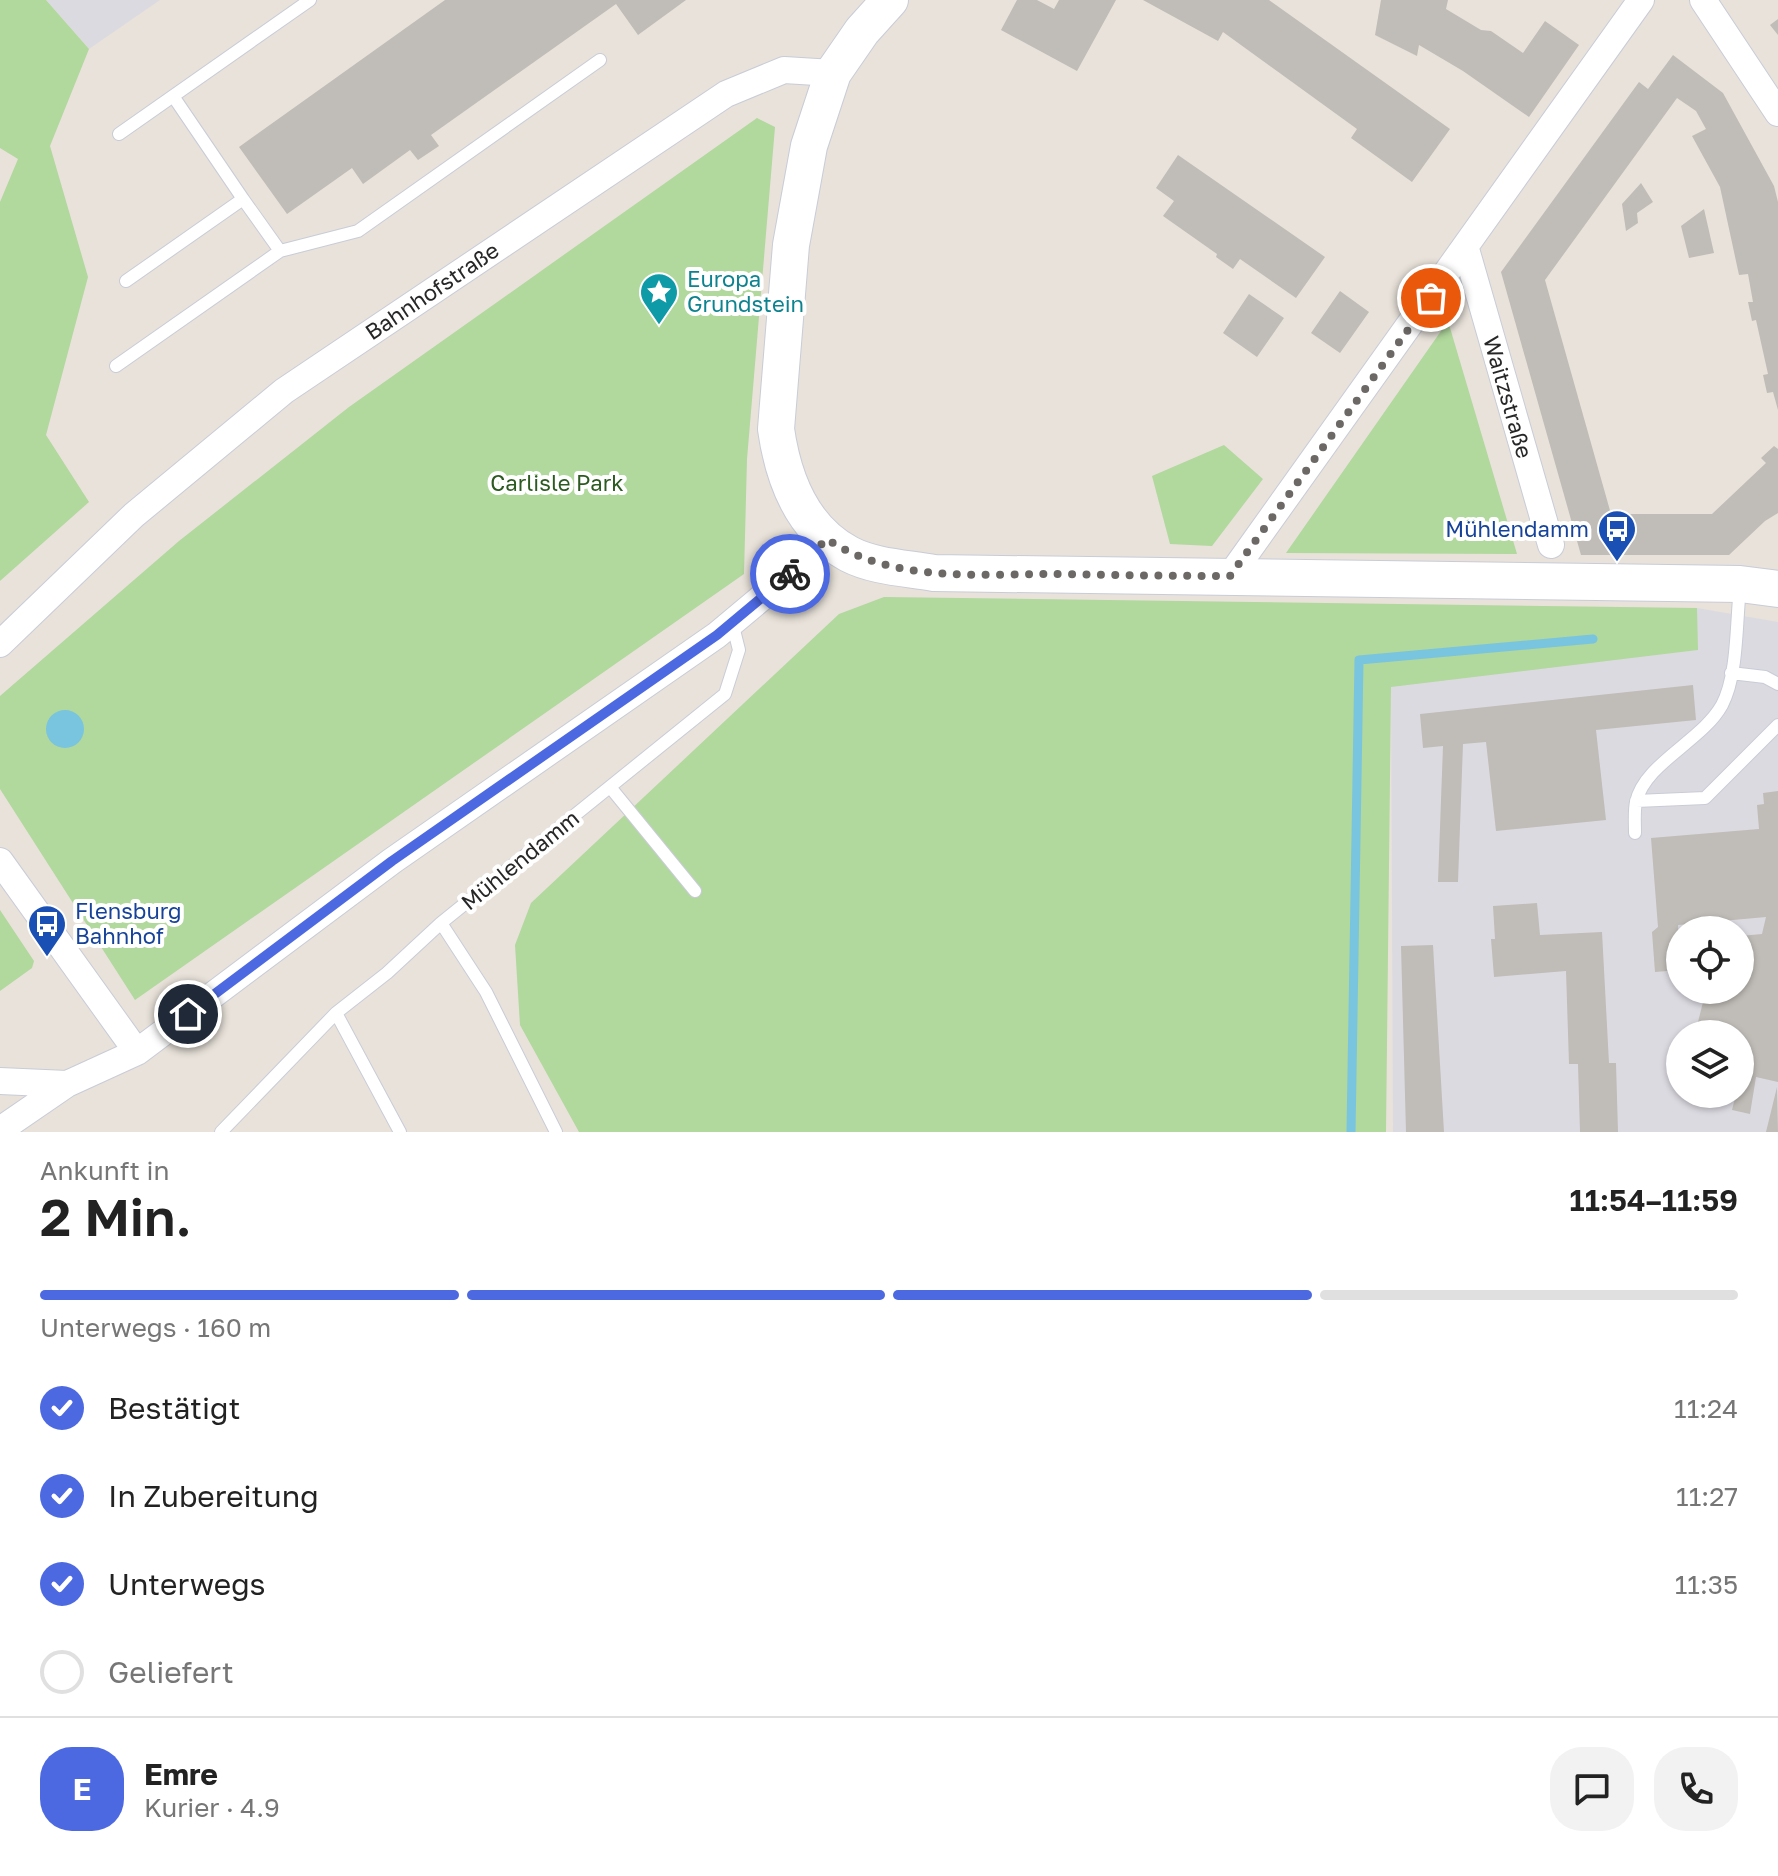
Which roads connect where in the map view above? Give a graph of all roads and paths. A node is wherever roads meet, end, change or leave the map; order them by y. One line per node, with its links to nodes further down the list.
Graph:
1 (310, 0): 7 (lane)
2 (890, 0): 6 (street)
3 (1641, 0): 11 (street)
4 (1703, 0): 8 (street)
5 (600, 60): 12 (lane)
6 (833, 73): 15 (street); 21 (street, Bahnhofstraße)
7 (173, 96): 9 (lane); 10 (lane)
8 (1778, 113)
9 (119, 134)
10 (243, 199): 12 (lane); 13 (lane)
11 (1466, 249): 16 (street, Waitzstraße); 17 (street)
12 (280, 251): 14 (lane)
13 (126, 281)
14 (116, 366)
15 (827, 539): 17 (street); 20 (street)
16 (1551, 545)
17 (1230, 576): 18 (street)
18 (1740, 584): 19 (street); 22 (lane)
19 (1778, 589)
20 (732, 622): 25 (lane, Mühlendamm); 32 (street)
21 (0, 644)
22 (1731, 673): 23 (lane); 26 (lane)
23 (1778, 684)
24 (1778, 725): 26 (lane)
25 (610, 787): 29 (lane); 30 (lane, Mühlendamm)
26 (1636, 801): 27 (lane)
27 (1635, 833)
28 (0, 861): 32 (street)
29 (695, 891)
30 (441, 923): 31 (lane); 38 (lane, Mühlendamm)
31 (336, 1013): 36 (lane); 37 (lane)
32 (137, 1052): 34 (street)
33 (0, 1081): 34 (street)
34 (67, 1084): 35 (street)
35 (0, 1130)
36 (221, 1132)
37 (400, 1132)
38 (556, 1132)

